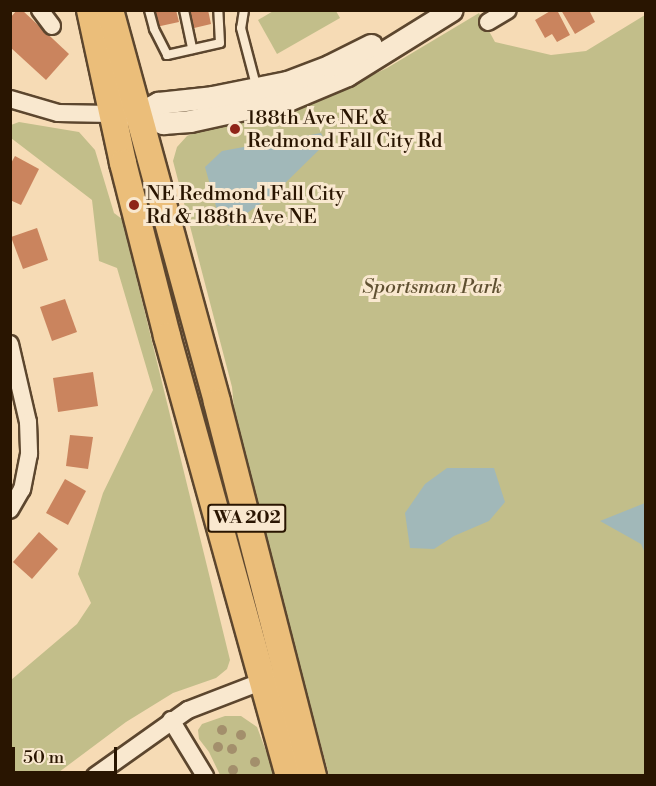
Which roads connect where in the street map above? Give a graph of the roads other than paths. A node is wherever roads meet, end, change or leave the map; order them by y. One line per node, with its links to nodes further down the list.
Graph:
1 (40, 10): 12 (street)
2 (90, 10): 16 (main road, WA 202)
3 (110, 10): 17 (main road, WA 202)
4 (149, 10): 13 (lane)
5 (184, 10): 13 (lane)
6 (218, 10): 13 (lane)
7 (243, 10): 14 (lane)
8 (425, 10): 14 (street)
9 (452, 10): 17 (street)
10 (508, 10): 11 (street)
11 (488, 22)
12 (52, 26)
13 (192, 49)
14 (257, 89): 17 (street)
15 (10, 99): 16 (street)
16 (111, 114): 17 (street); 20 (main road, WA 202)
17 (138, 114): 20 (main road, WA 202)
18 (10, 344): 19 (street)
19 (10, 510)
20 (275, 677): 21 (street); 24 (main road, WA 202); 25 (main road, WA 202)
21 (171, 720): 22 (street); 23 (street)
22 (95, 776)
23 (206, 776)
24 (289, 776)
25 (313, 776)

